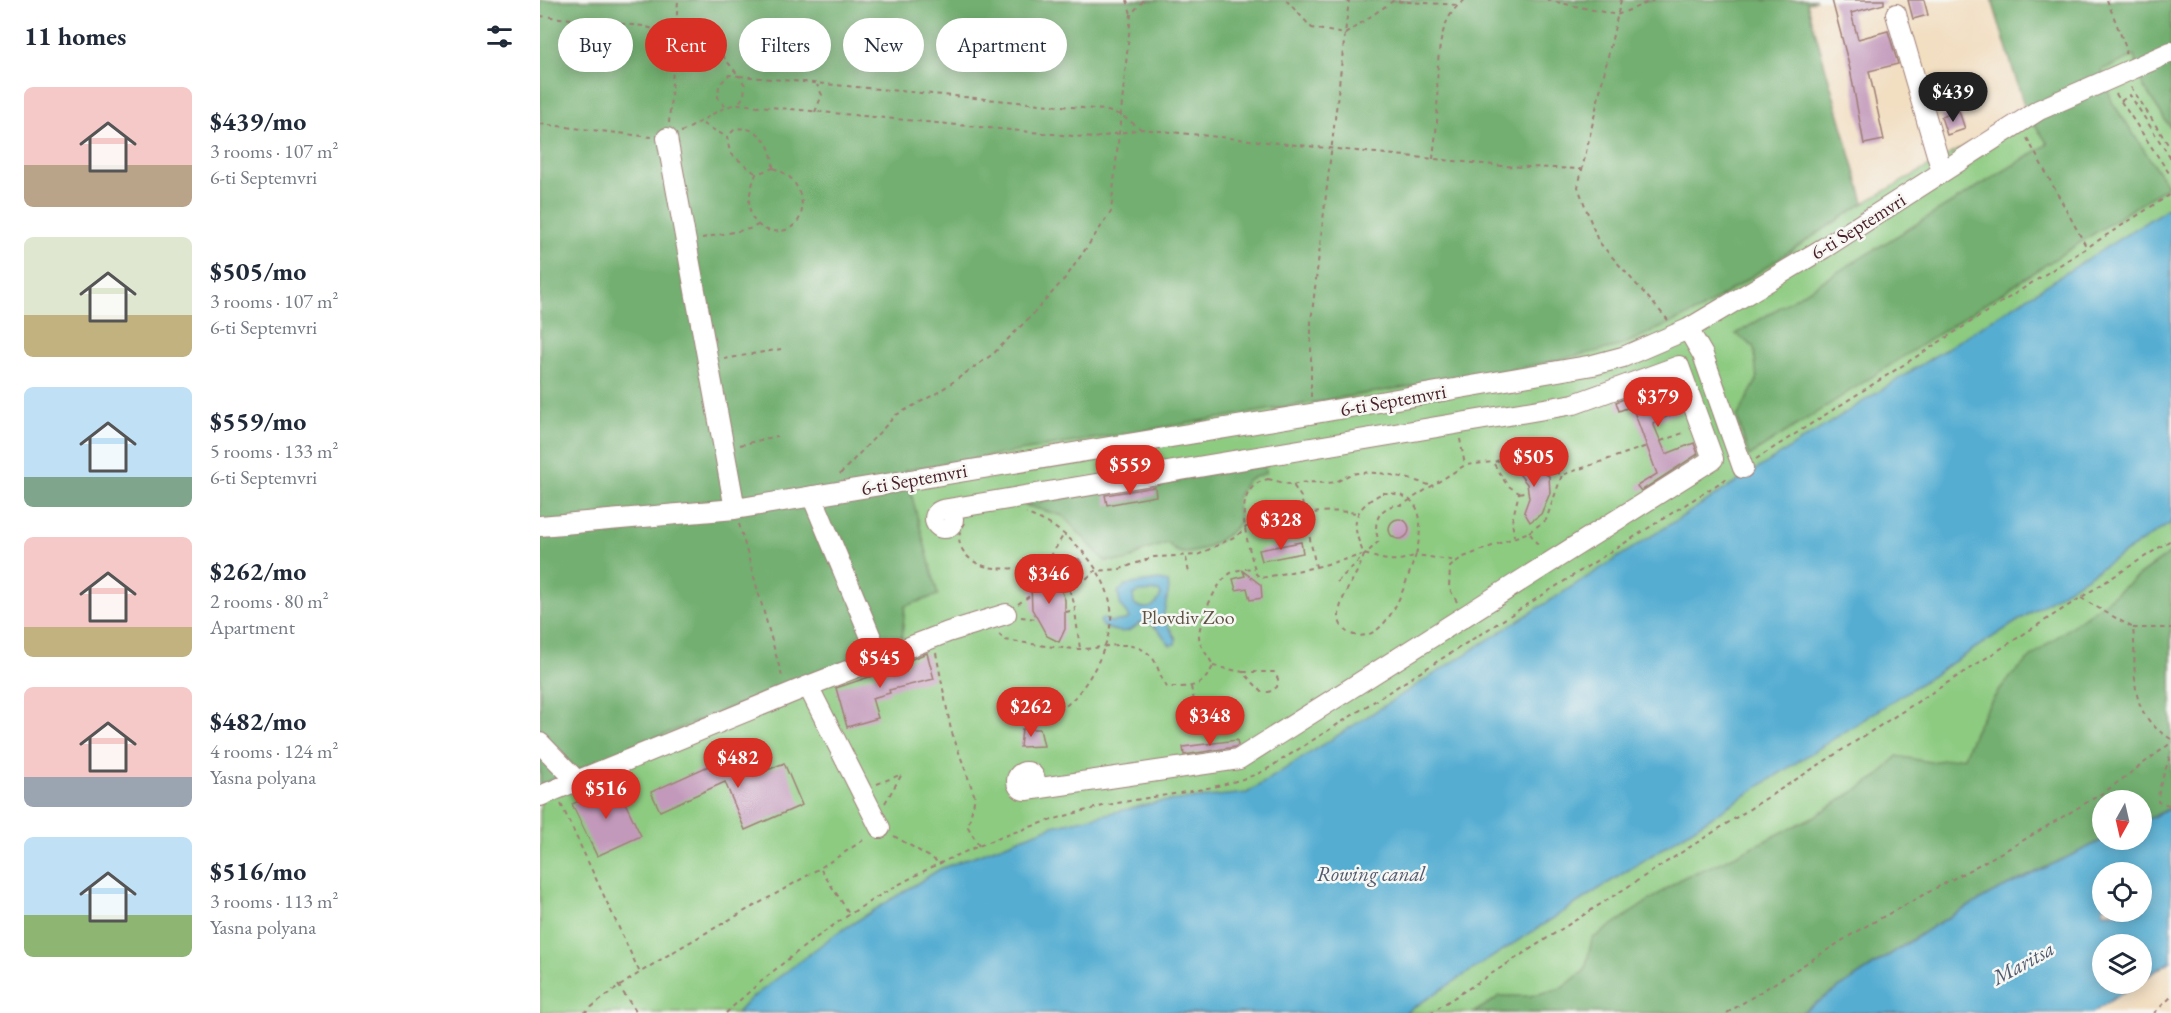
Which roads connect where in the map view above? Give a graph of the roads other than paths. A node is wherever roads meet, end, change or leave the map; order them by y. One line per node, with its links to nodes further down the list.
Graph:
1 (1896, 14): 4 (street)
2 (2171, 52): 4 (street, 6-ti Septemvri)
3 (667, 138): 10 (street)
4 (1942, 172): 5 (street, 6-ti Septemvri)
5 (1684, 331): 6 (street); 9 (street, 6-ti Septemvri)
6 (1736, 447): 7 (street); 8 (street)
7 (1713, 459): 11 (street); 18 (street)
8 (1743, 468)
9 (819, 495): 10 (street, 6-ti Septemvri); 14 (street)
10 (735, 509): 12 (street, 6-ti Septemvri)
11 (942, 510)
12 (540, 526)
13 (998, 617): 14 (street)
14 (880, 659): 15 (street)
15 (808, 686): 17 (street); 20 (street)
16 (540, 743): 17 (street)
17 (578, 782): 19 (street)
18 (1027, 790)
19 (547, 793)
20 (878, 824)

